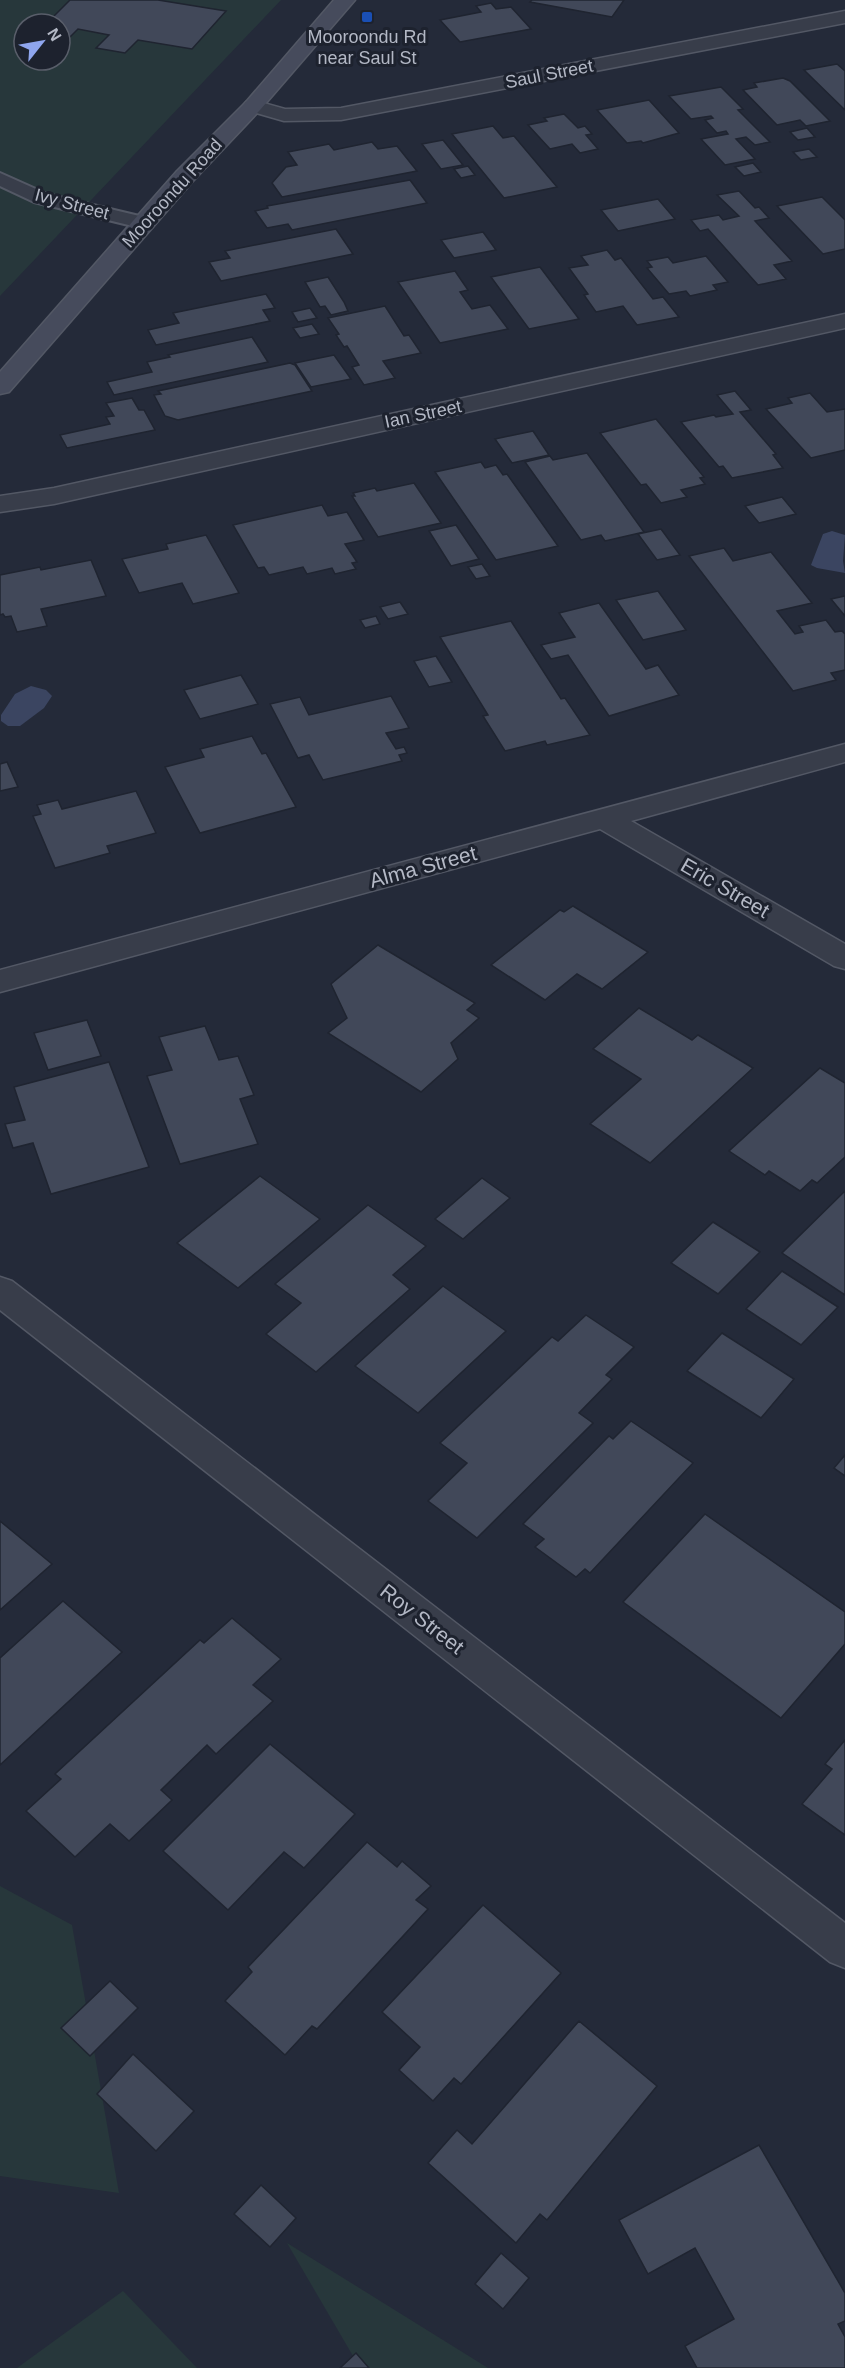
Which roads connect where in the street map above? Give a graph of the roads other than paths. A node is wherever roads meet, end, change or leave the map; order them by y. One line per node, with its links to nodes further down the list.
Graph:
1 (345, 0): 3 (street, Mooroondu Road)
2 (845, 17): 3 (street, Saul Street)
3 (253, 106): 5 (street, Mooroondu Road)
4 (0, 179): 5 (lane, Ivy Street)
5 (145, 223): 7 (street, Mooroondu Road)
6 (845, 321): 8 (street, Ian Street)
7 (0, 387)
8 (0, 504)
9 (845, 753): 10 (street, Alma Street)
10 (604, 818): 11 (street, Eric Street); 12 (street, Alma Street)
11 (845, 958)
12 (0, 981)
13 (0, 1291): 14 (street, Roy Street)
14 (845, 1948)

